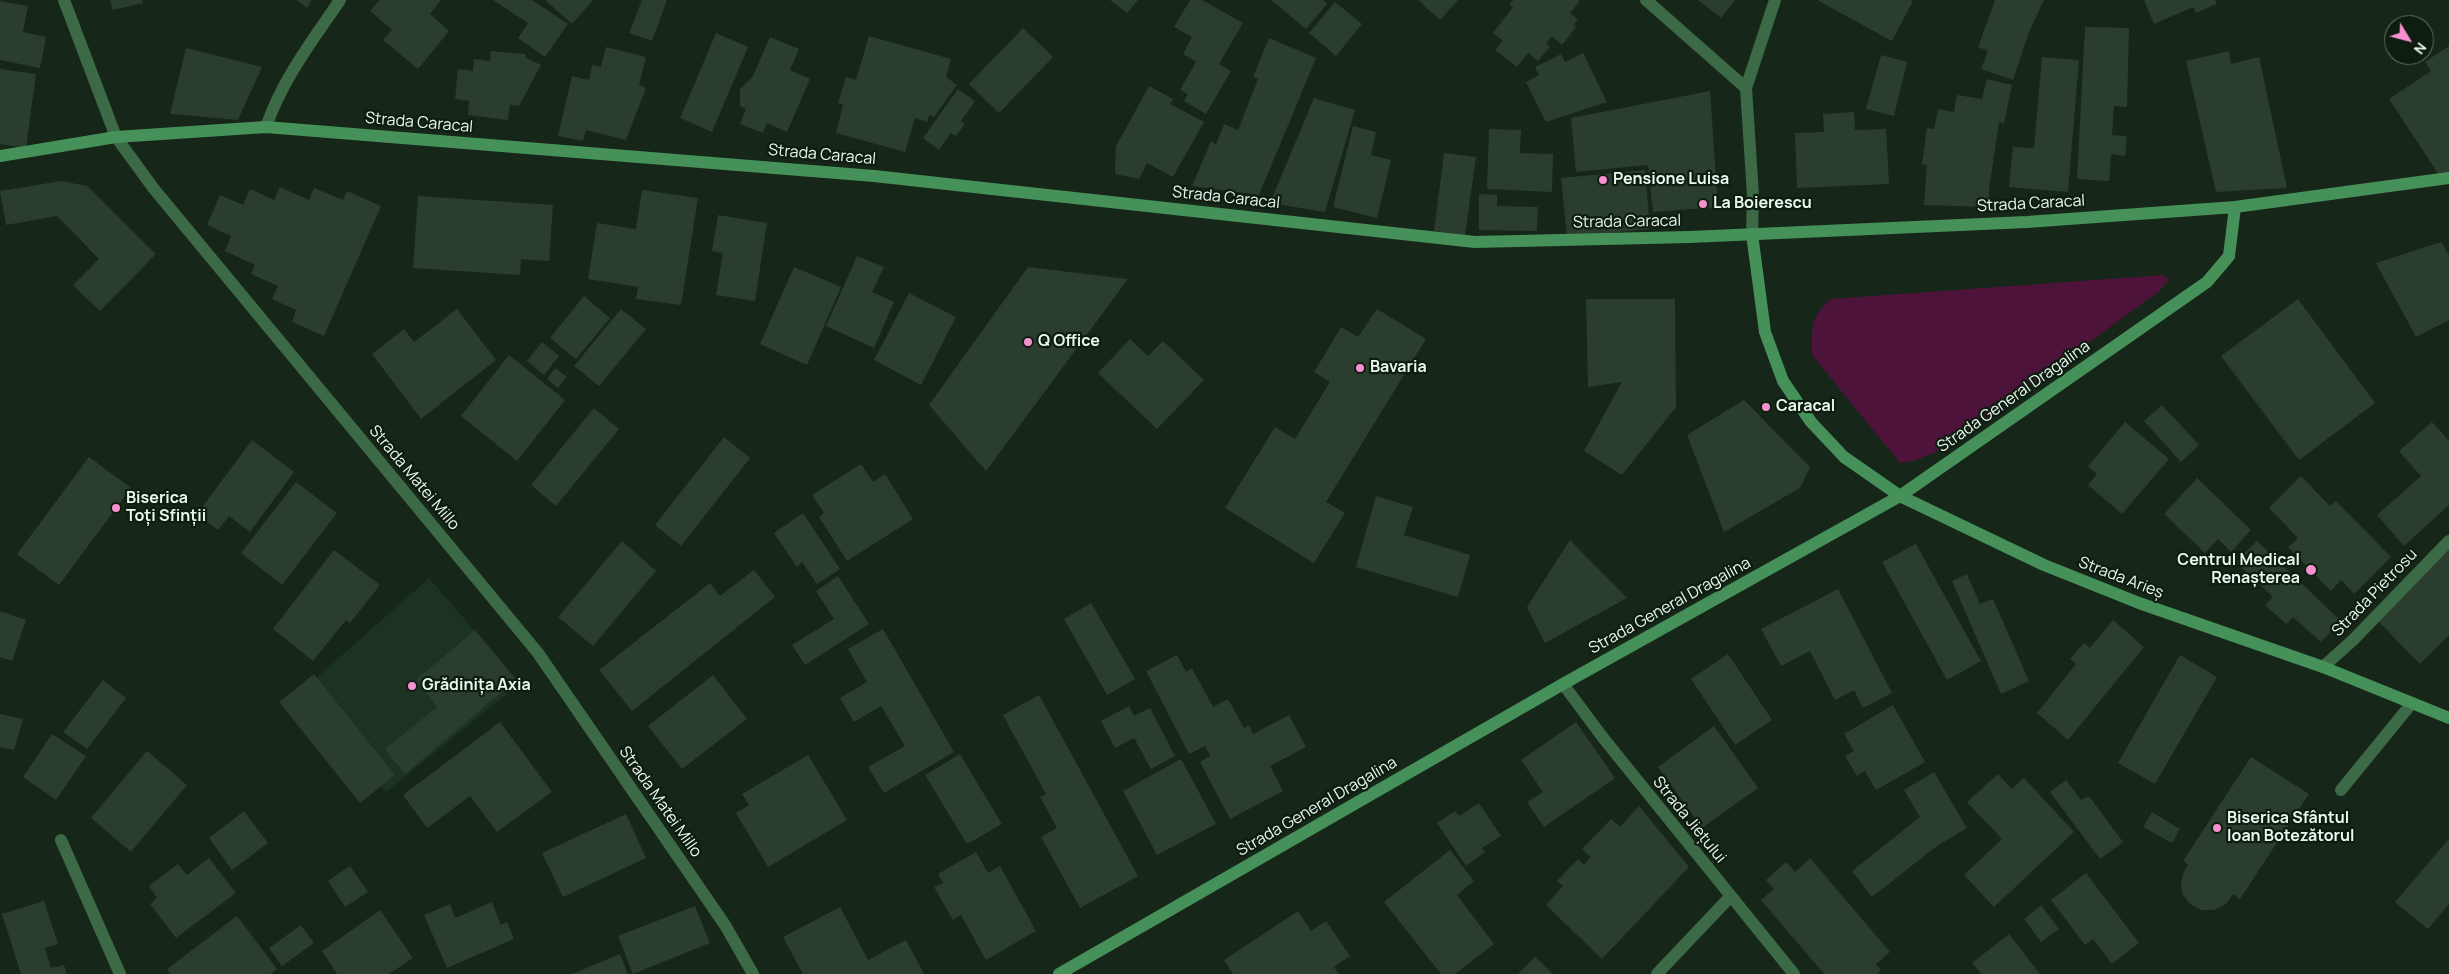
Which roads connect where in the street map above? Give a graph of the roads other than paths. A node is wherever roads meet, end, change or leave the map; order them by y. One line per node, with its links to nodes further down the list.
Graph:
1 (64, 0): 7 (street, Strada Matei Millo)
2 (340, 0): 6 (street)
3 (1646, 0): 5 (street)
4 (1775, 0): 5 (street)
5 (1746, 88): 11 (street)
6 (266, 127): 7 (main road, Strada Caracal); 11 (main road, Strada Caracal)
7 (116, 137): 8 (main road, Strada Caracal); 22 (street, Strada Matei Millo)
8 (0, 156)
9 (2449, 178): 10 (main road, Strada Caracal)
10 (2235, 207): 11 (main road, Strada Caracal); 12 (main road, Strada General Dragalina)
11 (1752, 234): 12 (main road, Strada Arieș)
12 (1900, 496): 14 (main road, Strada Arieș); 15 (main road, Strada General Dragalina)
13 (2449, 541): 14 (street, Strada Pietrosu)
14 (2323, 667): 16 (main road, Strada Arieș)
15 (1563, 684): 20 (street, Strada Jiețului); 23 (main road, Strada General Dragalina)
16 (2412, 703): 17 (main road, Strada Arieș); 18 (street)
17 (2449, 718)
18 (2341, 790)
19 (61, 840): 21 (street)
20 (1730, 897): 24 (street); 25 (street, Strada Jiețului)
21 (120, 974)
22 (753, 974)
23 (1059, 974)
24 (1657, 974)
25 (1794, 974)

